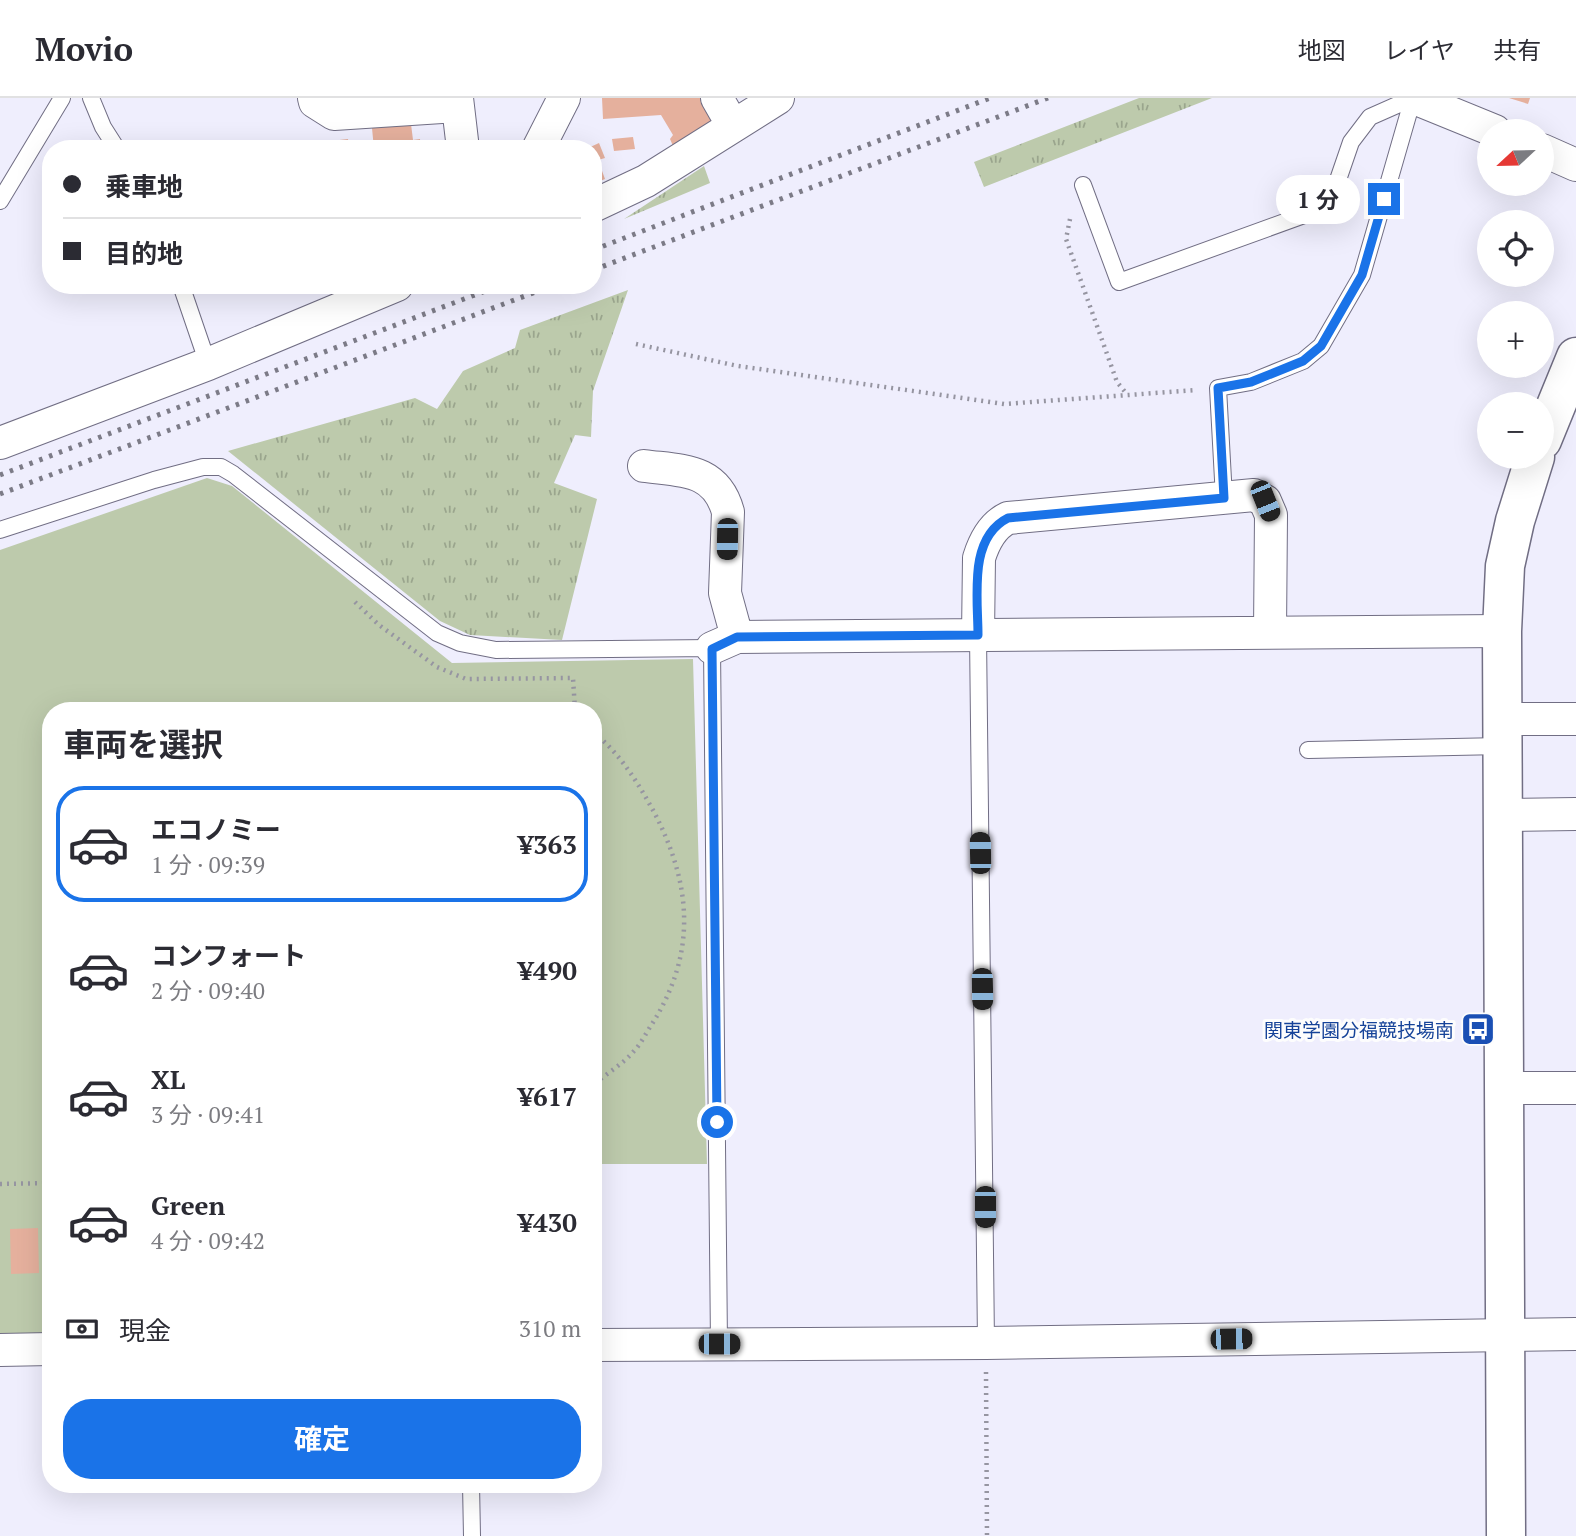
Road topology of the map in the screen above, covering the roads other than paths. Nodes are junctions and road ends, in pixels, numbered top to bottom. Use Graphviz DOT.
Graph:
graph roads {
  1 [pos="62,98"];
  2 [pos="91,98"];
  3 [pos="314,98"];
  4 [pos="564,98"];
  5 [pos="717,98"];
  6 [pos="778,98"];
  7 [pos="1413,98"];
  8 [pos="457,102"];
  9 [pos="1477,124"];
  10 [pos="733,126"];
  11 [pos="111,140"];
  12 [pos="462,140"];
  13 [pos="543,140"];
  14 [pos="1554,155"];
  15 [pos="1576,164"];
  16 [pos="1083,185"];
  17 [pos="0,201"];
  18 [pos="602,202"];
  19 [pos="184,294"];
  20 [pos="375,294"];
  21 [pos="1576,357"];
  22 [pos="208,364"];
  23 [pos="1554,411"];
  24 [pos="0,443"];
  25 [pos="644,466"];
  26 [pos="1531,469"];
  27 [pos="1224,498"];
  28 [pos="0,530"];
  29 [pos="1502,631"];
  30 [pos="1270,632"];
  31 [pos="978,635"];
  32 [pos="725,643"];
  33 [pos="1576,719"];
  34 [pos="1502,732"];
  35 [pos="1308,751"];
  36 [pos="1576,814"];
  37 [pos="1502,815"];
  38 [pos="1503,1088"];
  39 [pos="1576,1088"];
  40 [pos="1576,1334"];
  41 [pos="1504,1335"];
  42 [pos="986,1343"];
  43 [pos="719,1344"];
  44 [pos="602,1345"];
  45 [pos="42,1349"];
  46 [pos="0,1350"];
  47 [pos="471,1493"];
  48 [pos="472,1536"];
  49 [pos="1506,1536"];
  1 -- 17 [label="lane"];
  2 -- 11 [label="lane"];
  3 -- 8 [label="street"];
  4 -- 13 [label="street"];
  5 -- 10 [label="street"];
  6 -- 10 [label="street"];
  7 -- 9 [label="street"];
  7 -- 16 [label="lane"];
  7 -- 27 [label="lane"];
  8 -- 12 [label="street"];
  10 -- 18 [label="street"];
  14 -- 15 [label="street"];
  19 -- 22 [label="lane"];
  20 -- 22 [label="street"];
  21 -- 23 [label="street"];
  22 -- 24 [label="street"];
  25 -- 32 [label="street"];
  26 -- 29 [label="street"];
  27 -- 30 [label="street"];
  27 -- 31 [label="street"];
  28 -- 32 [label="lane"];
  29 -- 30 [label="street"];
  29 -- 34 [label="street"];
  30 -- 31 [label="street"];
  31 -- 32 [label="street"];
  31 -- 42 [label="lane"];
  32 -- 43 [label="lane"];
  33 -- 34 [label="street"];
  34 -- 35 [label="lane"];
  34 -- 37 [label="street"];
  36 -- 37 [label="street"];
  37 -- 38 [label="street"];
  38 -- 39 [label="street"];
  38 -- 41 [label="street"];
  40 -- 41 [label="street"];
  41 -- 42 [label="street"];
  41 -- 49 [label="street"];
  42 -- 43 [label="street"];
  43 -- 44 [label="street"];
  45 -- 46 [label="street"];
  47 -- 48 [label="lane"];
}
